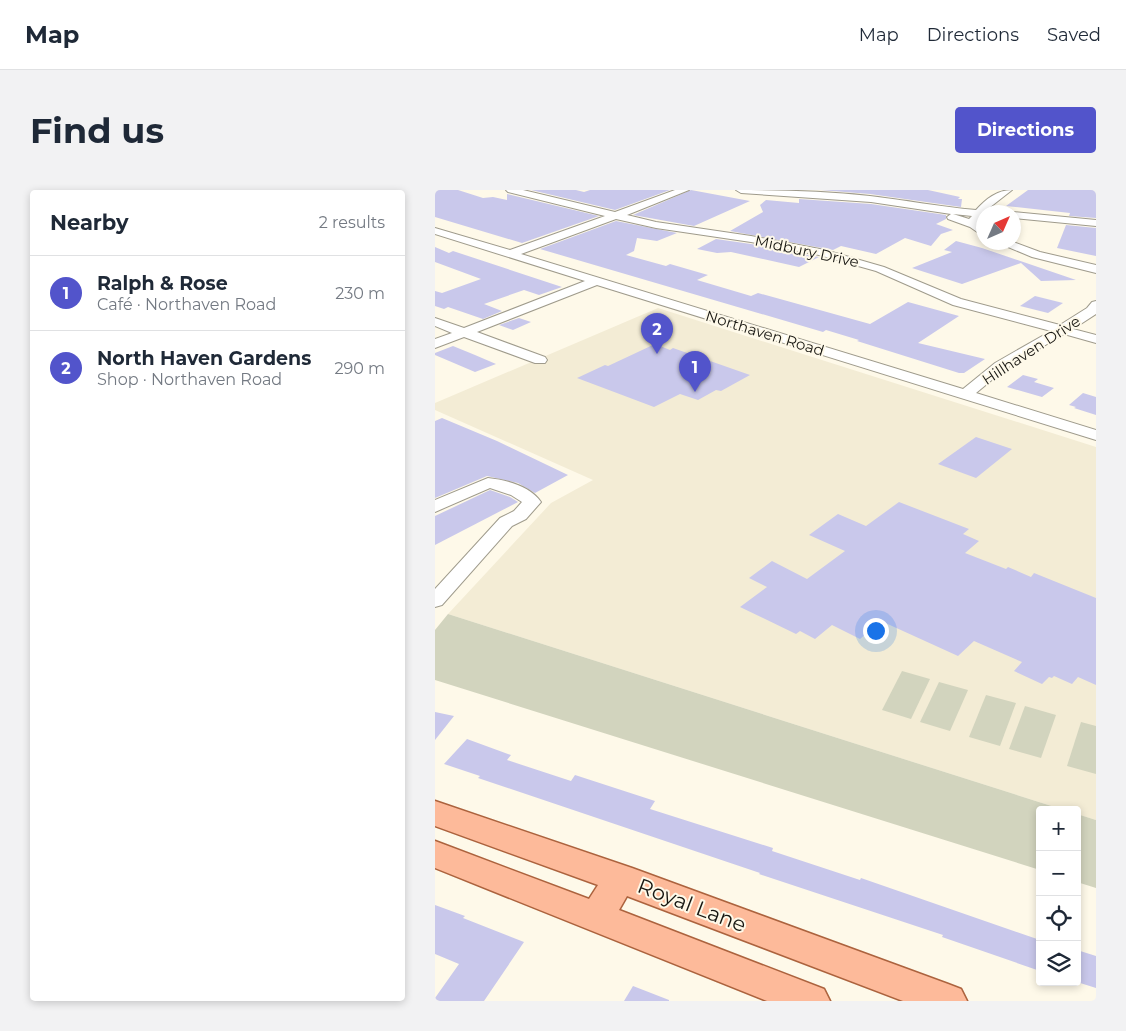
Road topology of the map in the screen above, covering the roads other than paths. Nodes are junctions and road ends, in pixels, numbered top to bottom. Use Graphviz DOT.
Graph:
graph roads {
  1 [pos="511,190"];
  2 [pos="685,190"];
  3 [pos="741,190"];
  4 [pos="1007,190"];
  5 [pos="991,205"];
  6 [pos="931,209"];
  7 [pos="976,214"];
  8 [pos="616,215"];
  9 [pos="1021,216"];
  10 [pos="976,219"];
  11 [pos="1096,223"];
  12 [pos="974,225"];
  13 [pos="435,231"];
  14 [pos="1021,249"];
  15 [pos="511,254"];
  16 [pos="1096,269"];
  17 [pos="597,281"];
  18 [pos="1096,305"];
  19 [pos="435,322"];
  20 [pos="1061,330"];
  21 [pos="466,332"];
  22 [pos="1096,339"];
  23 [pos="435,344"];
  24 [pos="539,360"];
  25 [pos="965,395"];
  26 [pos="1096,435"];
  27 [pos="435,507"];
  28 [pos="520,515"];
  29 [pos="435,601"];
  30 [pos="435,618"];
  31 [pos="435,813"];
  32 [pos="435,854"];
  33 [pos="620,878"];
  34 [pos="597,916"];
  35 [pos="811,1001"];
  36 [pos="948,1001"];
  1 -- 8 [label="street, Midbury Drive"];
  2 -- 8 [label="street"];
  3 -- 6 [label="street"];
  4 -- 5 [label="street"];
  6 -- 7 [label="street"];
  6 -- 12 [label="street"];
  8 -- 15 [label="street"];
  8 -- 20 [label="street, Midbury Drive"];
  9 -- 11 [label="street"];
  10 -- 12 [label="street"];
  13 -- 15 [label="street, Northaven Road"];
  14 -- 16 [label="street"];
  15 -- 17 [label="street, Northaven Road"];
  17 -- 21 [label="street"];
  17 -- 25 [label="street, Northaven Road"];
  18 -- 20 [label="street, Hillhaven Drive"];
  19 -- 21 [label="street"];
  20 -- 22 [label="street, Midbury Drive"];
  20 -- 25 [label="street, Hillhaven Drive"];
  21 -- 23 [label="street"];
  21 -- 24 [label="street"];
  25 -- 26 [label="street, Northaven Road"];
  27 -- 28 [label="street"];
  28 -- 29 [label="street"];
  28 -- 30 [label="street"];
  31 -- 33 [label="main road, Royal Lane"];
  32 -- 34 [label="main road"];
  33 -- 34 [label="main road"];
  33 -- 36 [label="main road, Royal Lane"];
  34 -- 35 [label="main road"];
}
